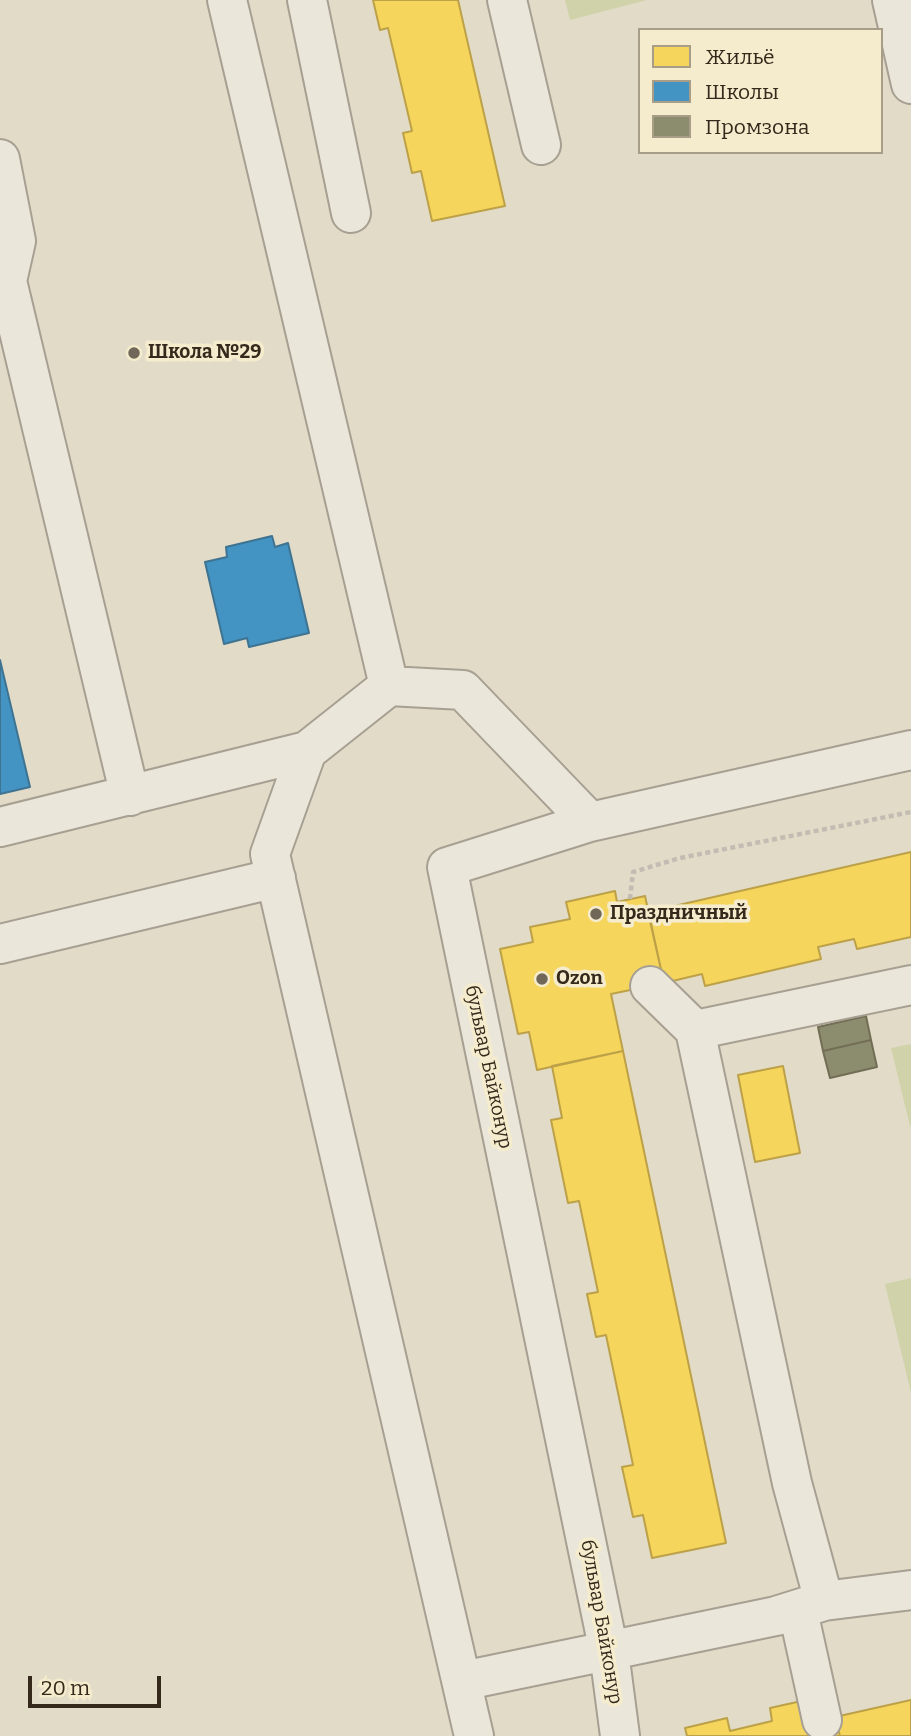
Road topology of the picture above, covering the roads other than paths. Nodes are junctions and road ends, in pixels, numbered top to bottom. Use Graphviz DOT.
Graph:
graph roads {
  1 [pos="227,0"];
  2 [pos="307,0"];
  3 [pos="506,0"];
  4 [pos="892,0"];
  5 [pos="911,85"];
  6 [pos="541,145"];
  7 [pos="0,159"];
  8 [pos="351,213"];
  9 [pos="389,686"];
  10 [pos="911,750"];
  11 [pos="307,751"];
  12 [pos="130,796"];
  13 [pos="590,822"];
  14 [pos="0,827"];
  15 [pos="276,877"];
  16 [pos="0,944"];
  17 [pos="911,985"];
  18 [pos="650,986"];
  19 [pos="695,1030"];
  20 [pos="911,1590"];
  21 [pos="811,1606"];
  22 [pos="609,1651"];
  23 [pos="462,1681"];
  24 [pos="822,1720"];
  25 [pos="474,1736"];
  26 [pos="620,1736"];
  1 -- 9 [label="street"];
  2 -- 8 [label="street"];
  3 -- 6 [label="street"];
  4 -- 5 [label="street"];
  7 -- 12 [label="street"];
  9 -- 11 [label="street"];
  9 -- 13 [label="street"];
  10 -- 13 [label="street, бульвар Байконур"];
  11 -- 12 [label="street"];
  11 -- 15 [label="street"];
  12 -- 14 [label="street"];
  13 -- 22 [label="street, бульвар Байконур"];
  15 -- 16 [label="street"];
  15 -- 23 [label="street"];
  17 -- 19 [label="street"];
  18 -- 19 [label="street"];
  19 -- 21 [label="street"];
  20 -- 21 [label="street"];
  21 -- 22 [label="street"];
  21 -- 24 [label="street"];
  22 -- 23 [label="street"];
  22 -- 26 [label="street, бульвар Байконур"];
  23 -- 25 [label="street"];
}
